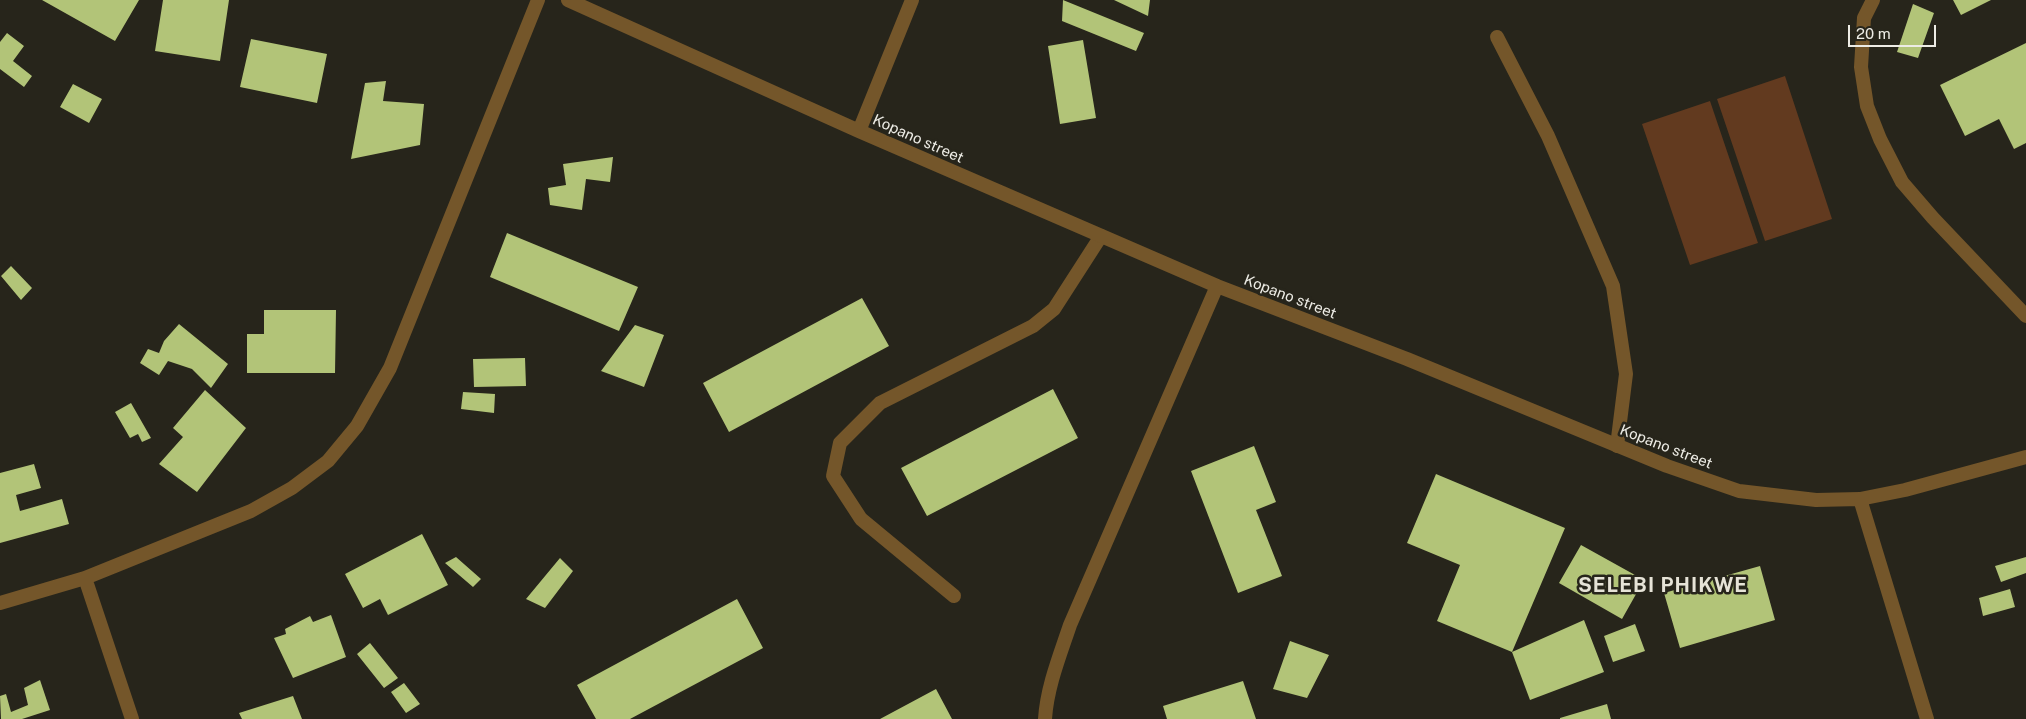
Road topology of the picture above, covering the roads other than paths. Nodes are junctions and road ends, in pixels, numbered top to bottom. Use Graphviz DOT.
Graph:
graph roads {
  1 [pos="538,0"];
  2 [pos="568,0"];
  3 [pos="912,0"];
  4 [pos="1873,0"];
  5 [pos="1497,37"];
  6 [pos="859,131"];
  7 [pos="1101,236"];
  8 [pos="1217,286"];
  9 [pos="2026,316"];
  10 [pos="1617,446"];
  11 [pos="2026,457"];
  12 [pos="1860,499"];
  13 [pos="85,578"];
  14 [pos="954,596"];
  15 [pos="0,603"];
  16 [pos="132,719"];
  17 [pos="1045,719"];
  18 [pos="1927,719"];
  1 -- 13 [label="street"];
  2 -- 6 [label="street, Kopano street"];
  3 -- 6 [label="street"];
  4 -- 9 [label="street"];
  5 -- 10 [label="street"];
  6 -- 7 [label="street, Kopano street"];
  7 -- 8 [label="street, Kopano street"];
  7 -- 14 [label="street"];
  8 -- 10 [label="street, Kopano street"];
  8 -- 17 [label="street"];
  10 -- 12 [label="street, Kopano street"];
  11 -- 12 [label="street, Kopano street"];
  12 -- 18 [label="street"];
  13 -- 15 [label="street"];
  13 -- 16 [label="street"];
}
